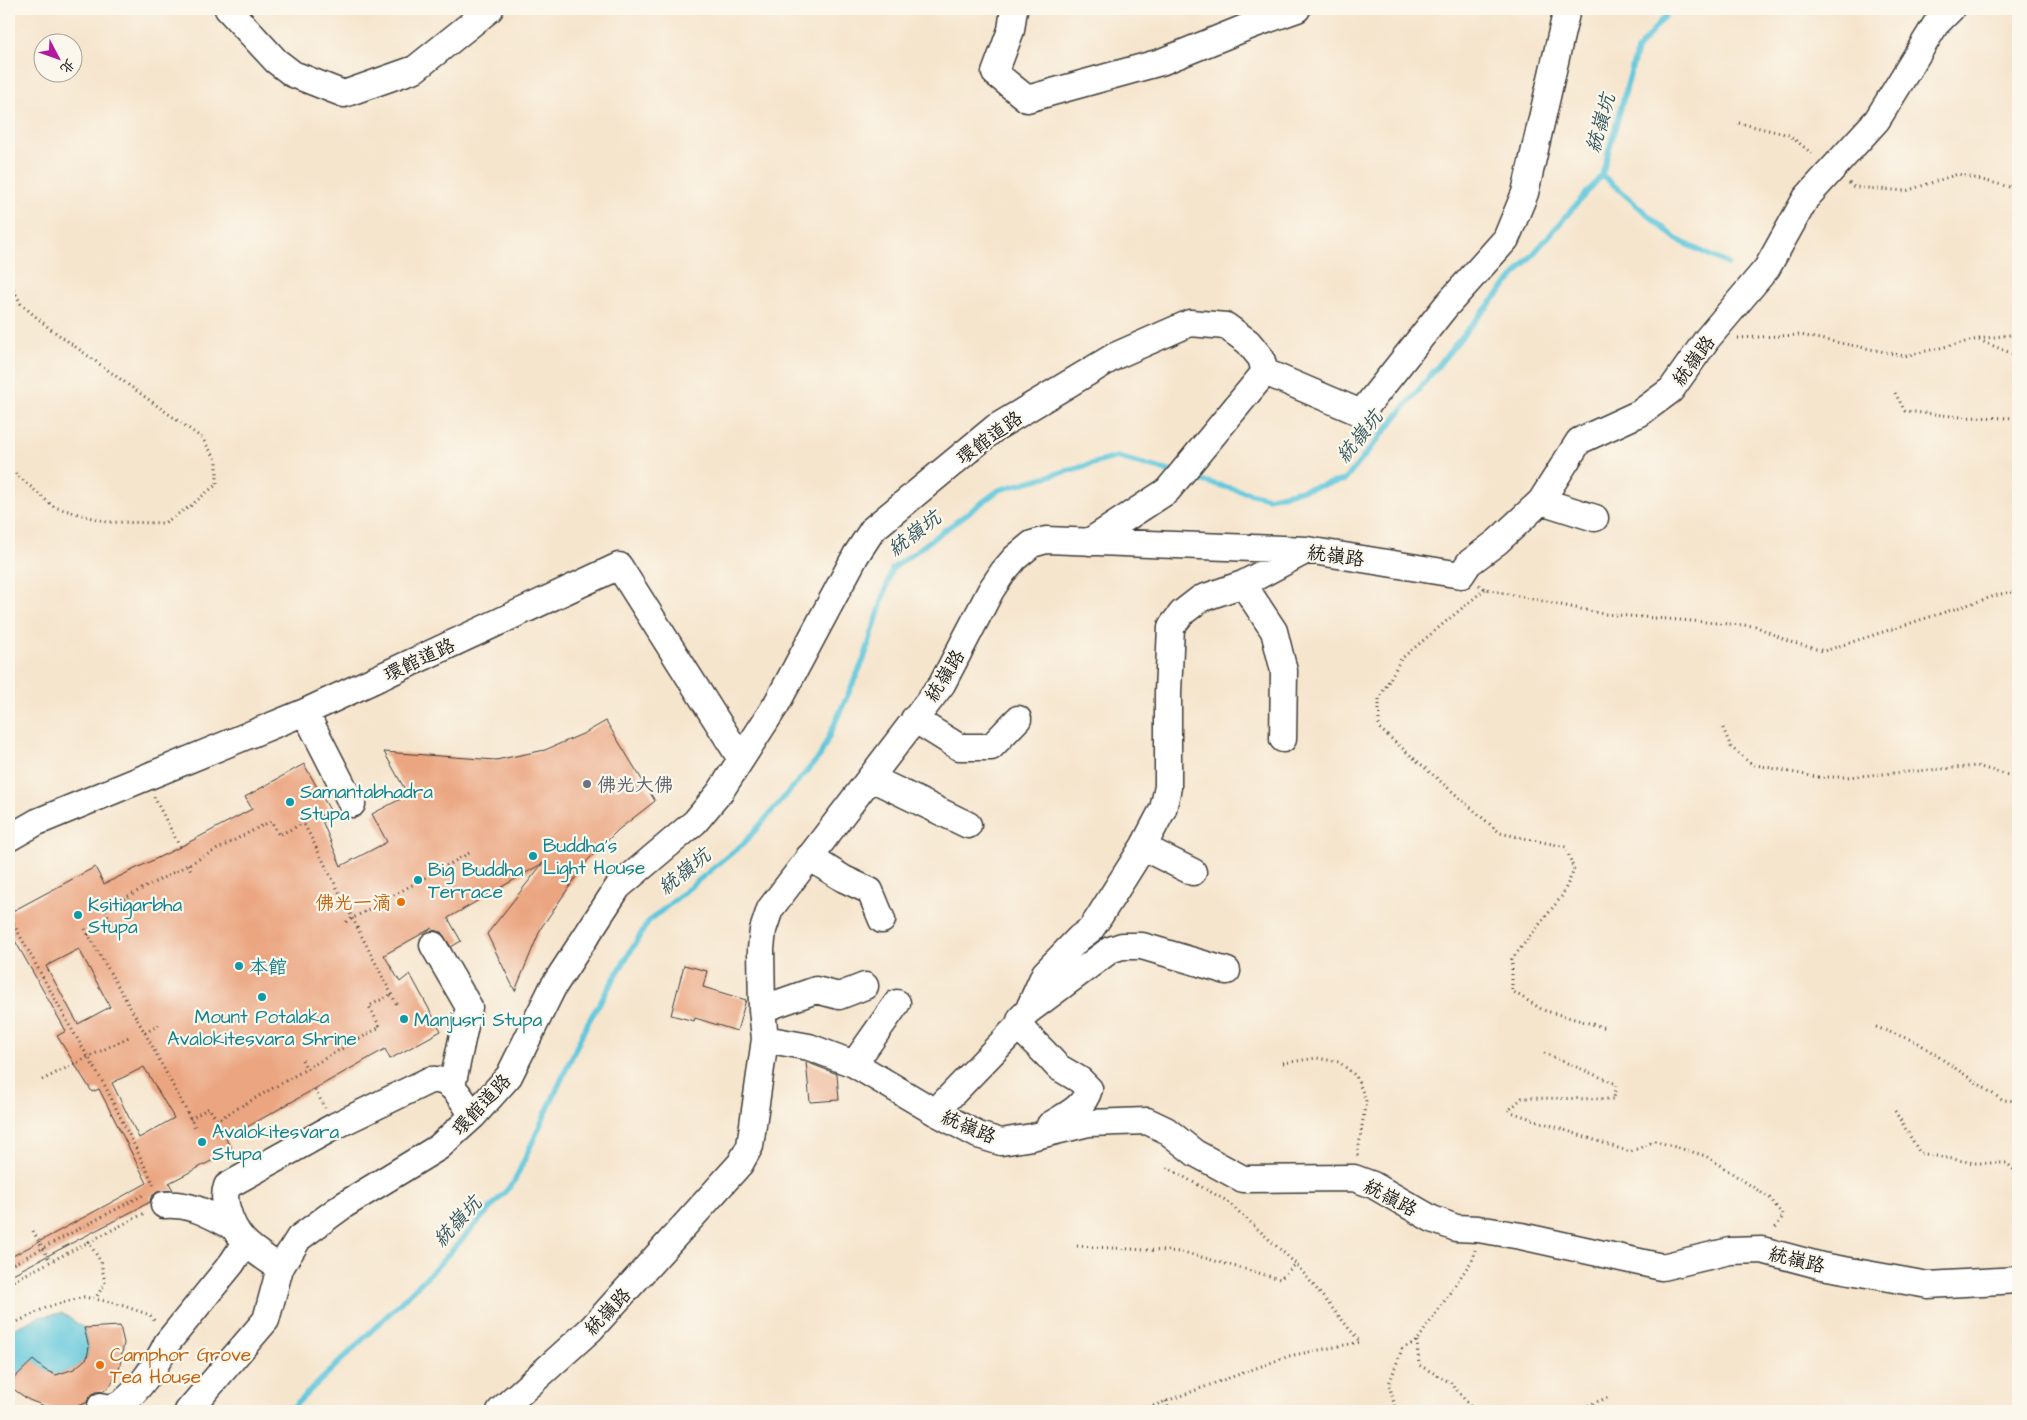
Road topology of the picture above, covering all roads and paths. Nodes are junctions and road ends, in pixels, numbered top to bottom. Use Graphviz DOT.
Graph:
graph roads {
  1 [pos="228,9"];
  2 [pos="490,9"];
  3 [pos="1014,9"];
  4 [pos="1297,9"];
  5 [pos="1567,9"];
  6 [pos="1951,9"];
  7 [pos="1739,123"];
  8 [pos="1833,169"];
  9 [pos="2018,189"];
  10 [pos="9,281"];
  11 [pos="2018,334"];
  12 [pos="1707,339"];
  13 [pos="1978,340"];
  14 [pos="2018,356"];
  15 [pos="1265,372"];
  16 [pos="1896,393"];
  17 [pos="2018,418"];
  18 [pos="9,468"];
  19 [pos="1542,501"];
  20 [pos="1595,518"];
  21 [pos="1089,542"];
  22 [pos="1307,550"];
  23 [pos="1461,575"];
  24 [pos="1243,584"];
  25 [pos="1485,589"];
  26 [pos="2018,591"];
  27 [pos="305,712"];
  28 [pos="1018,719"];
  29 [pos="914,720"];
  30 [pos="1723,728"];
  31 [pos="1283,739"];
  32 [pos="741,759"];
  33 [pos="144,778"];
  34 [pos="871,778"];
  35 [pos="2018,778"];
  36 [pos="352,804"];
  37 [pos="300,816"];
  38 [pos="37,822"];
  39 [pos="304,823"];
  40 [pos="968,825"];
  41 [pos="9,830"];
  42 [pos="9,838"];
  43 [pos="1143,847"];
  44 [pos="180,848"];
  45 [pos="472,852"];
  46 [pos="809,857"];
  47 [pos="188,864"];
  48 [pos="191,871"];
  49 [pos="1193,872"];
  50 [pos="9,914"];
  51 [pos="353,918"];
  52 [pos="882,920"];
  53 [pos="346,922"];
  54 [pos="14,925"];
  55 [pos="9,928"];
  56 [pos="85,929"];
  57 [pos="88,935"];
  58 [pos="433,945"];
  59 [pos="1226,971"];
  60 [pos="865,986"];
  61 [pos="392,994"];
  62 [pos="896,1003"];
  63 [pos="397,1005"];
  64 [pos="762,1009"];
  65 [pos="1023,1019"];
  66 [pos="159,1025"];
  67 [pos="1606,1028"];
  68 [pos="1876,1028"];
  69 [pos="145,1033"];
  70 [pos="129,1037"];
  71 [pos="765,1039"];
  72 [pos="1544,1053"];
  73 [pos="88,1057"];
  74 [pos="302,1060"];
  75 [pos="1283,1063"];
  76 [pos="854,1064"];
  77 [pos="307,1069"];
  78 [pos="42,1080"];
  79 [pos="452,1086"];
  80 [pos="2018,1101"];
  81 [pos="1895,1111"];
  82 [pos="935,1112"];
  83 [pos="473,1116"];
  84 [pos="190,1118"];
  85 [pos="195,1127"];
  86 [pos="1032,1137"];
  87 [pos="1164,1166"];
  88 [pos="2018,1174"];
  89 [pos="1354,1178"];
  90 [pos="164,1205"];
  91 [pos="1478,1229"];
  92 [pos="33,1231"];
  93 [pos="238,1234"];
  94 [pos="88,1241"];
  95 [pos="1077,1246"];
  96 [pos="42,1247"];
  97 [pos="1762,1250"];
  98 [pos="50,1261"];
  99 [pos="1296,1264"];
  100 [pos="9,1266"];
  101 [pos="280,1268"];
  102 [pos="2018,1280"];
  103 [pos="9,1283"];
  104 [pos="95,1299"];
  105 [pos="9,1326"];
  106 [pos="1417,1341"];
  107 [pos="167,1343"];
  108 [pos="1609,1398"];
  109 [pos="1166,1401"];
  110 [pos="100,1404"];
  111 [pos="188,1411"];
  112 [pos="500,1411"];
  113 [pos="1139,1411"];
  114 [pos="1169,1411"];
  115 [pos="1396,1411"];
  116 [pos="1474,1411"];
  117 [pos="1574,1411"];
  1 -- 2 [label="street"];
  3 -- 4 [label="street"];
  5 -- 15 [label="street"];
  6 -- 8 [label="street, 統嶺路"];
  7 -- 8 [label="path"];
  8 -- 9 [label="path"];
  8 -- 12 [label="street, 統嶺路"];
  10 -- 18 [label="path"];
  11 -- 13 [label="path"];
  12 -- 13 [label="path"];
  12 -- 19 [label="street, 統嶺路"];
  13 -- 14 [label="path"];
  15 -- 21 [label="street"];
  15 -- 32 [label="street, 環館道路"];
  16 -- 17 [label="path"];
  19 -- 20 [label="street"];
  19 -- 23 [label="street, 統嶺路"];
  21 -- 22 [label="street, 統嶺路"];
  21 -- 29 [label="street, 統嶺路"];
  22 -- 23 [label="street, 統嶺路"];
  22 -- 24 [label="street"];
  23 -- 25 [label="path"];
  24 -- 31 [label="street"];
  24 -- 43 [label="street"];
  25 -- 26 [label="path"];
  25 -- 67 [label="path"];
  27 -- 32 [label="street, 環館道路"];
  27 -- 33 [label="street, 環館道路"];
  27 -- 36 [label="street"];
  28 -- 29 [label="street"];
  29 -- 34 [label="street, 統嶺路"];
  30 -- 35 [label="path"];
  32 -- 83 [label="street, 環館道路"];
  33 -- 38 [label="street, 環館道路"];
  33 -- 44 [label="path"];
  34 -- 40 [label="street"];
  34 -- 46 [label="street, 統嶺路"];
  37 -- 39 [label="path"];
  38 -- 41 [label="street"];
  38 -- 42 [label="street, 環館道路"];
  39 -- 47 [label="path"];
  39 -- 51 [label="path"];
  43 -- 49 [label="street"];
  43 -- 65 [label="street"];
  45 -- 51 [label="path"];
  46 -- 52 [label="street"];
  46 -- 64 [label="street, 統嶺路"];
  47 -- 48 [label="path"];
  47 -- 57 [label="path"];
  50 -- 54 [label="path"];
  51 -- 53 [label="path"];
  51 -- 61 [label="path"];
  54 -- 55 [label="path"];
  54 -- 73 [label="path"];
  56 -- 57 [label="path"];
  57 -- 69 [label="path"];
  58 -- 79 [label="street"];
  59 -- 65 [label="street"];
  60 -- 64 [label="street"];
  61 -- 63 [label="path"];
  61 -- 77 [label="path"];
  62 -- 76 [label="street"];
  64 -- 71 [label="street, 統嶺路"];
  65 -- 82 [label="street"];
  65 -- 86 [label="street"];
  66 -- 69 [label="path"];
  68 -- 80 [label="path"];
  69 -- 84 [label="path"];
  70 -- 73 [label="path"];
  71 -- 76 [label="street, 統嶺路"];
  71 -- 112 [label="street, 統嶺路"];
  72 -- 97 [label="path"];
  73 -- 78 [label="path"];
  73 -- 96 [label="path"];
  74 -- 77 [label="path"];
  75 -- 89 [label="path"];
  76 -- 82 [label="street, 統嶺路"];
  77 -- 84 [label="path"];
  79 -- 83 [label="street"];
  79 -- 93 [label="street"];
  81 -- 88 [label="path"];
  82 -- 86 [label="street, 統嶺路"];
  83 -- 101 [label="street, 環館道路"];
  84 -- 85 [label="path"];
  86 -- 89 [label="street, 統嶺路"];
  87 -- 99 [label="path"];
  89 -- 91 [label="street, 統嶺路"];
  90 -- 93 [label="street"];
  90 -- 94 [label="path"];
  91 -- 97 [label="street, 統嶺路"];
  91 -- 106 [label="path"];
  92 -- 96 [label="path"];
  93 -- 101 [label="street"];
  93 -- 107 [label="street"];
  94 -- 98 [label="path"];
  94 -- 104 [label="path"];
  95 -- 99 [label="path"];
  96 -- 98 [label="path"];
  96 -- 100 [label="path"];
  97 -- 102 [label="street, 統嶺路"];
  98 -- 103 [label="path"];
  99 -- 109 [label="path"];
  101 -- 111 [label="street, 環館道路"];
  104 -- 105 [label="path"];
  104 -- 107 [label="path"];
  106 -- 115 [label="path"];
  106 -- 116 [label="path"];
  107 -- 110 [label="street"];
  108 -- 117 [label="path"];
  109 -- 113 [label="path"];
  109 -- 114 [label="path"];
}
